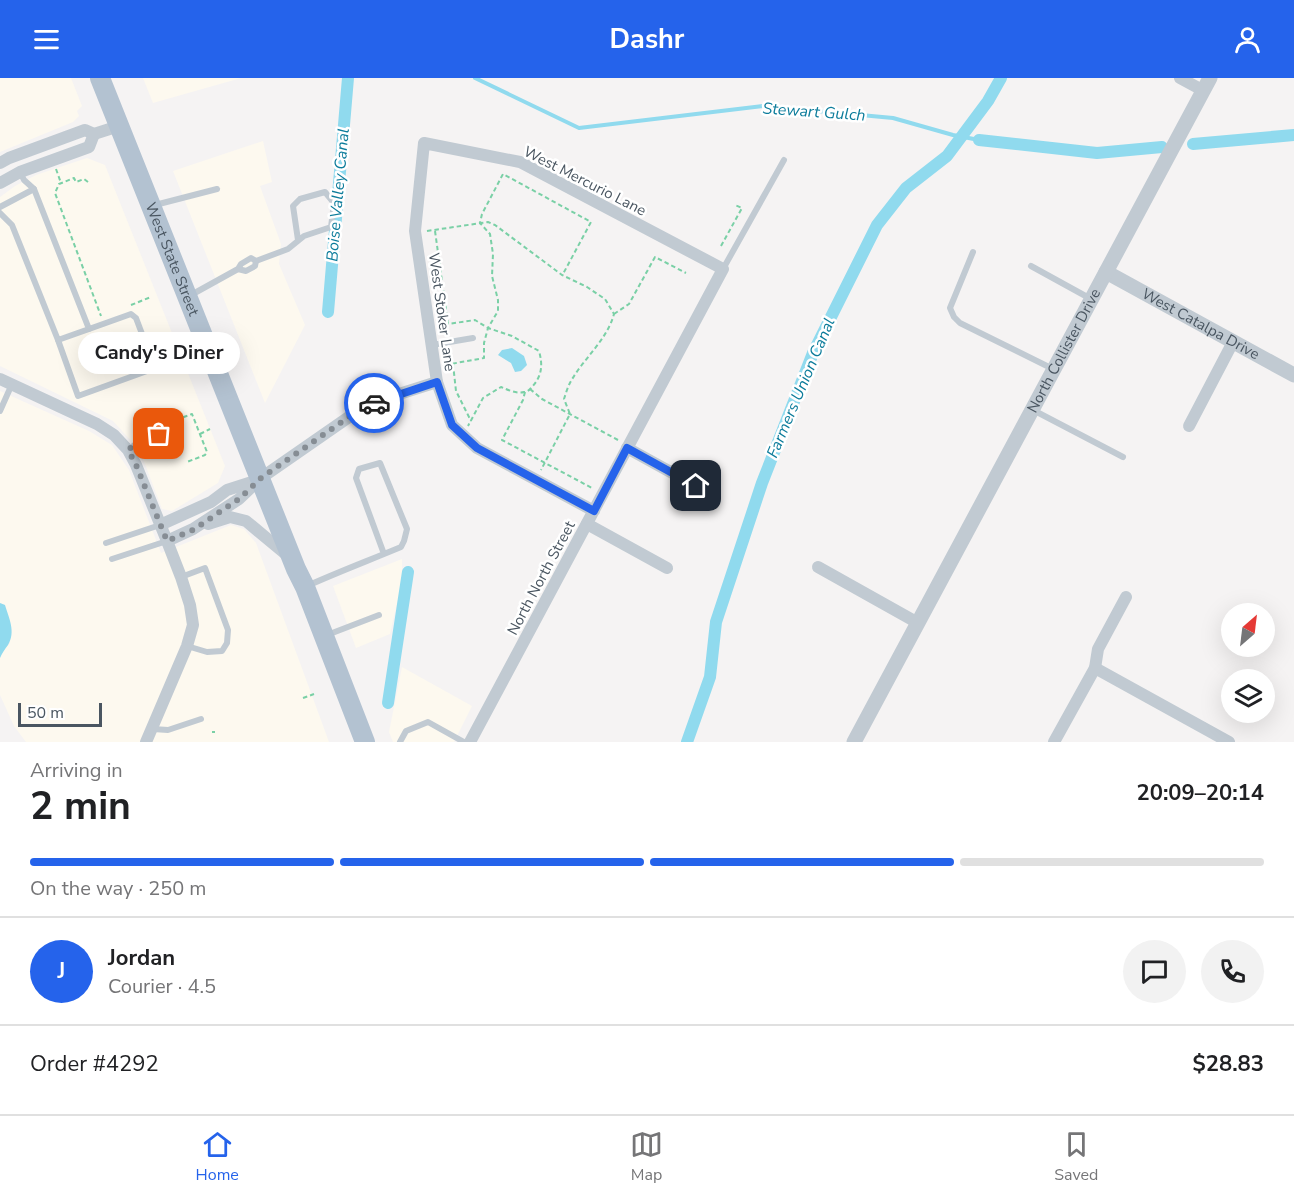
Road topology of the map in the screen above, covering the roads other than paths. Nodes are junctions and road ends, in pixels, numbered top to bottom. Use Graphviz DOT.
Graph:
graph roads {
  1 [pos="100,78"];
  2 [pos="1180,78"];
  3 [pos="1207,84"];
  4 [pos="119,126"];
  5 [pos="94,134"];
  6 [pos="424,143"];
  7 [pos="784,160"];
  8 [pos="0,163"];
  9 [pos="20,172"];
  10 [pos="0,183"];
  11 [pos="34,189"];
  12 [pos="218,189"];
  13 [pos="151,206"];
  14 [pos="0,207"];
  15 [pos="0,213"];
  16 [pos="298,240"];
  17 [pos="973,252"];
  18 [pos="1031,266"];
  19 [pos="723,268"];
  20 [pos="1106,272"];
  21 [pos="188,297"];
  22 [pos="1092,299"];
  23 [pos="89,329"];
  24 [pos="473,338"];
  25 [pos="58,340"];
  26 [pos="1233,342"];
  27 [pos="432,345"];
  28 [pos="1054,370"];
  29 [pos="1294,375"];
  30 [pos="6,382"];
  31 [pos="437,382"];
  32 [pos="78,396"];
  33 [pos="1032,409"];
  34 [pos="0,411"];
  35 [pos="71,412"];
  36 [pos="1189,426"];
  37 [pos="157,431"];
  38 [pos="627,448"];
  39 [pos="128,450"];
  40 [pos="1123,457"];
  41 [pos="261,478"];
  42 [pos="696,486"];
  43 [pos="594,511"];
  44 [pos="587,524"];
  45 [pos="160,525"];
  46 [pos="193,530"];
  47 [pos="167,541"];
  48 [pos="106,543"];
  49 [pos="384,555"];
  50 [pos="112,559"];
  51 [pos="293,560"];
  52 [pos="818,567"];
  53 [pos="667,568"];
  54 [pos="181,577"];
  55 [pos="305,587"];
  56 [pos="1126,597"];
  57 [pos="379,615"];
  58 [pos="918,623"];
  59 [pos="323,637"];
  60 [pos="187,646"];
  61 [pos="1095,668"];
  62 [pos="201,719"];
  63 [pos="152,729"];
  64 [pos="146,742"];
  65 [pos="365,742"];
  66 [pos="400,742"];
  67 [pos="464,742"];
  68 [pos="470,742"];
  69 [pos="854,742"];
  70 [pos="1054,742"];
  71 [pos="1229,742"];
  1 -- 4 [label="main road, West State Street"];
  2 -- 3 [label="street"];
  3 -- 20 [label="street, North Collister Drive"];
  4 -- 5 [label="street"];
  4 -- 13 [label="main road, West State Street"];
  5 -- 8 [label="street"];
  5 -- 9 [label="street"];
  6 -- 19 [label="street, West Mercurio Lane"];
  6 -- 27 [label="street, West Stoker Lane"];
  7 -- 19 [label="lane"];
  9 -- 10 [label="street"];
  9 -- 11 [label="lane"];
  11 -- 14 [label="lane"];
  11 -- 23 [label="lane"];
  12 -- 13 [label="lane"];
  13 -- 21 [label="main road, West State Street"];
  15 -- 25 [label="lane"];
  16 -- 16 [label="lane"];
  16 -- 21 [label="lane"];
  17 -- 28 [label="lane"];
  18 -- 22 [label="lane"];
  19 -- 38 [label="street, North North Street"];
  20 -- 22 [label="street, North Collister Drive"];
  20 -- 26 [label="street, West Catalpa Drive"];
  21 -- 41 [label="main road, West State Street"];
  22 -- 28 [label="street, North Collister Drive"];
  23 -- 25 [label="lane"];
  23 -- 32 [label="lane"];
  24 -- 27 [label="lane"];
  25 -- 32 [label="lane"];
  26 -- 29 [label="street, West Catalpa Drive"];
  26 -- 36 [label="street"];
  27 -- 31 [label="street, West Stoker Lane"];
  28 -- 33 [label="street, North Collister Drive"];
  30 -- 34 [label="lane"];
  30 -- 35 [label="street"];
  31 -- 41 [label="street"];
  31 -- 43 [label="street, West Stoker Lane"];
  32 -- 35 [label="lane"];
  33 -- 40 [label="lane"];
  33 -- 58 [label="street, North Collister Drive"];
  35 -- 39 [label="street"];
  37 -- 39 [label="lane"];
  38 -- 42 [label="street"];
  38 -- 43 [label="street, North North Street"];
  39 -- 45 [label="street"];
  41 -- 45 [label="street"];
  41 -- 46 [label="street"];
  41 -- 51 [label="main road, West State Street"];
  43 -- 44 [label="street, North North Street"];
  44 -- 53 [label="street"];
  44 -- 68 [label="street, North North Street"];
  45 -- 47 [label="street"];
  45 -- 48 [label="lane"];
  46 -- 47 [label="street"];
  46 -- 51 [label="street"];
  47 -- 50 [label="lane"];
  47 -- 54 [label="street"];
  49 -- 49 [label="lane"];
  49 -- 55 [label="lane"];
  51 -- 55 [label="main road, West State Street"];
  52 -- 58 [label="street"];
  54 -- 60 [label="street"];
  54 -- 60 [label="lane"];
  55 -- 59 [label="main road, West State Street"];
  56 -- 61 [label="street"];
  57 -- 59 [label="lane"];
  58 -- 69 [label="street, North Collister Drive"];
  59 -- 65 [label="main road, West State Street"];
  60 -- 63 [label="street"];
  61 -- 70 [label="street"];
  61 -- 71 [label="street"];
  62 -- 63 [label="lane"];
  63 -- 64 [label="street"];
  66 -- 67 [label="lane"];
}
